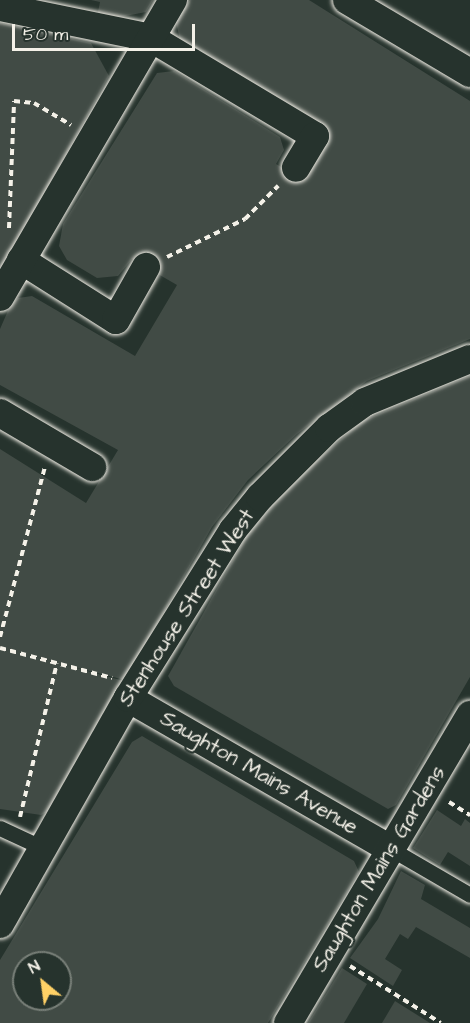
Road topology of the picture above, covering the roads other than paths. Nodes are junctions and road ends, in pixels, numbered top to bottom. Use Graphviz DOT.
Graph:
graph roads {
  1 [pos="172,0"];
  2 [pos="347,0"];
  3 [pos="0,7"];
  4 [pos="151,38"];
  5 [pos="470,73"];
  6 [pos="296,168"];
  7 [pos="14,251"];
  8 [pos="146,267"];
  9 [pos="0,297"];
  10 [pos="470,359"];
  11 [pos="0,413"];
  12 [pos="92,466"];
  13 [pos="128,698"];
  14 [pos="470,715"];
  15 [pos="0,828"];
  16 [pos="43,848"];
  17 [pos="391,849"];
  18 [pos="470,896"];
  19 [pos="0,924"];
  20 [pos="288,1023"];
  1 -- 4 [label="street"];
  2 -- 5 [label="street"];
  3 -- 4 [label="street"];
  4 -- 6 [label="street"];
  4 -- 7 [label="street"];
  7 -- 8 [label="street"];
  7 -- 9 [label="street"];
  10 -- 13 [label="street, Stenhouse Street West"];
  11 -- 12 [label="street"];
  13 -- 16 [label="street, Stenhouse Street West"];
  13 -- 17 [label="street, Saughton Mains Avenue"];
  14 -- 17 [label="street, Saughton Mains Gardens"];
  15 -- 16 [label="lane"];
  16 -- 19 [label="street, Stenhouse Street West"];
  17 -- 18 [label="lane"];
  17 -- 20 [label="street, Saughton Mains Gardens"];
}
